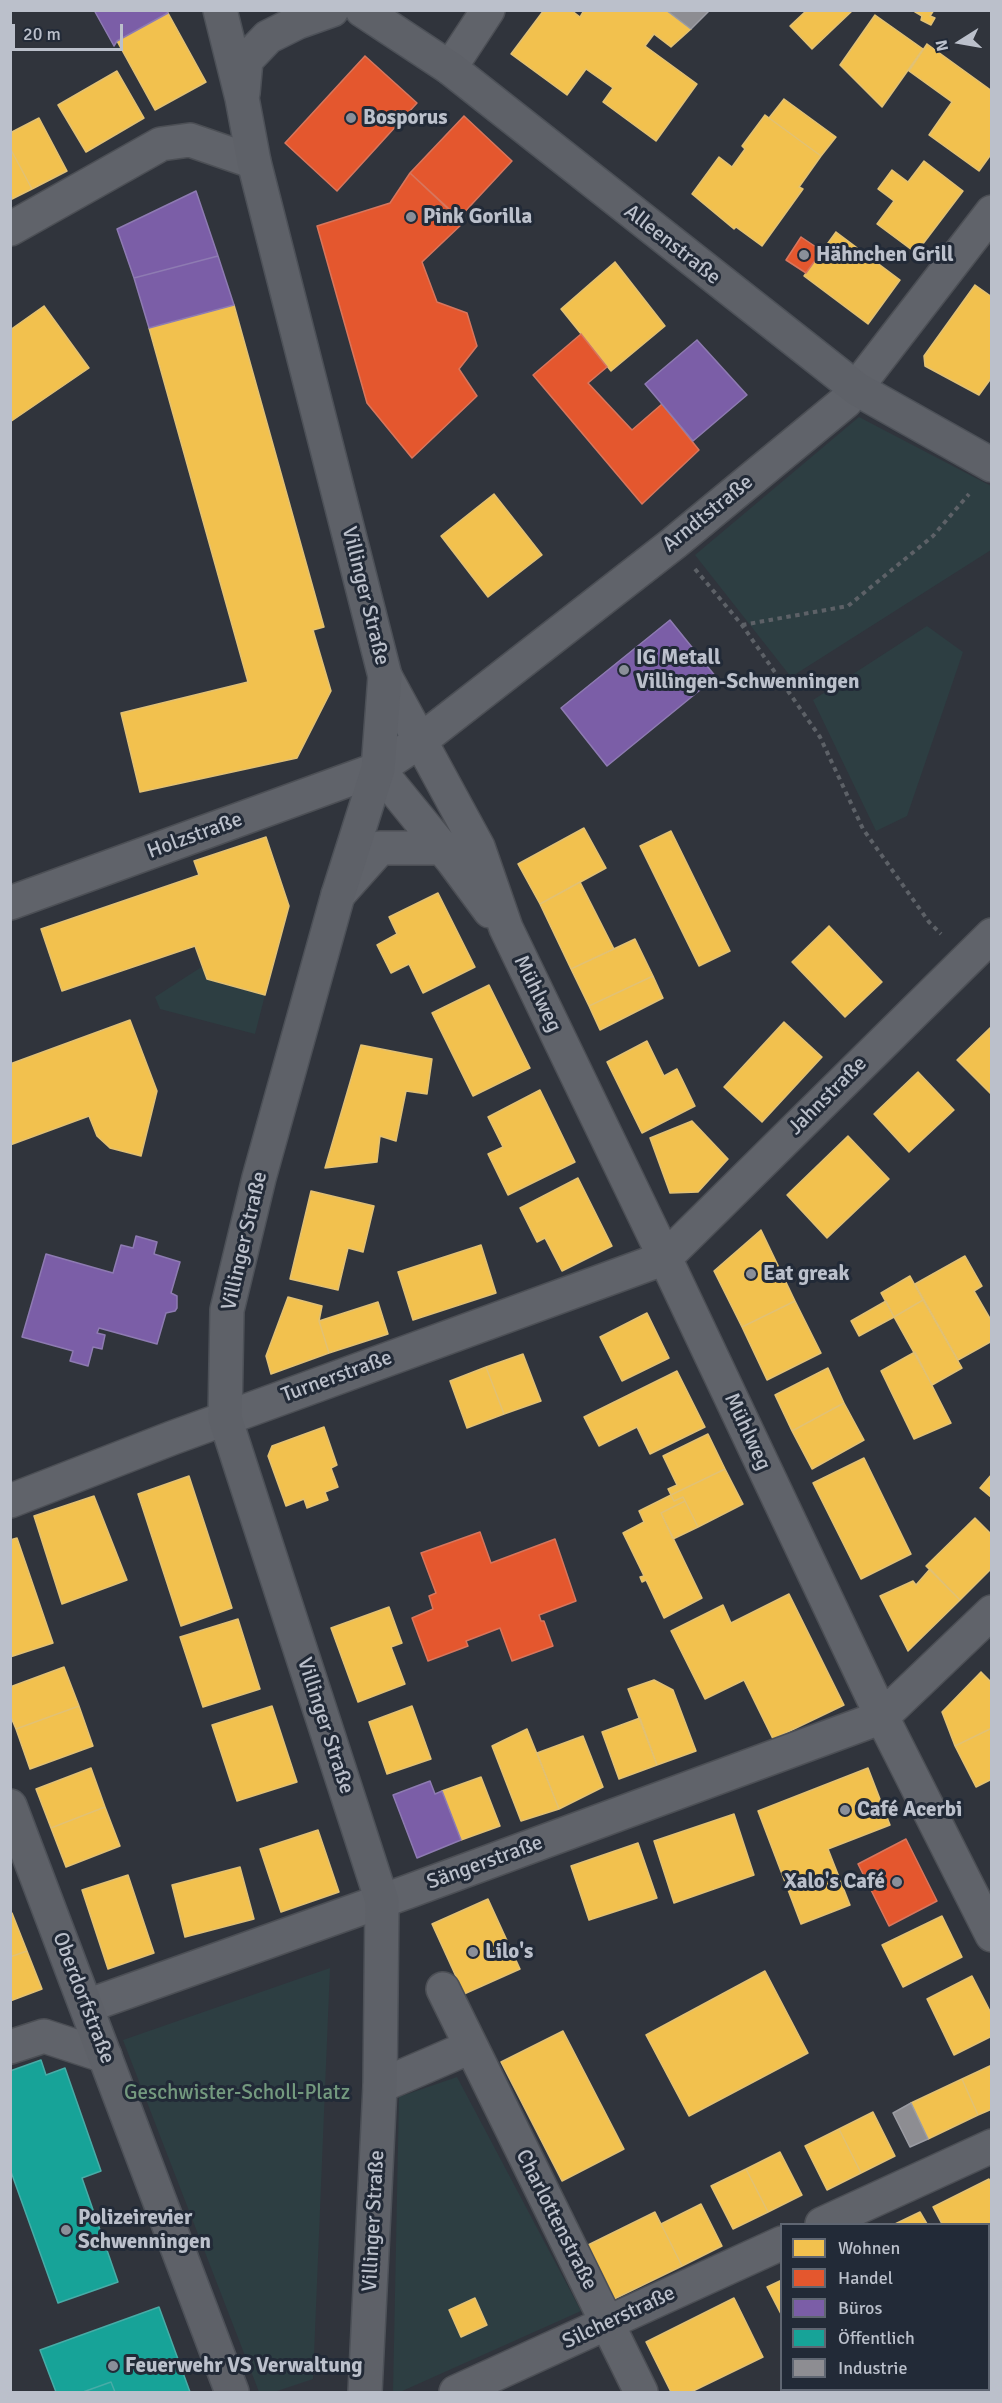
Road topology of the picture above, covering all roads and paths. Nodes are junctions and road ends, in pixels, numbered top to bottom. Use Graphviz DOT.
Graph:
graph roads {
  1 [pos="220,10"];
  2 [pos="332,10"];
  3 [pos="362,10"];
  4 [pos="488,10"];
  5 [pos="450,68"];
  6 [pos="242,98"];
  7 [pos="254,162"];
  8 [pos="992,212"];
  9 [pos="10,230"];
  10 [pos="856,389"];
  11 [pos="984,475"];
  12 [pos="688,562"];
  13 [pos="742,625"];
  14 [pos="385,676"];
  15 [pos="420,741"];
  16 [pos="378,769"];
  17 [pos="442,848"];
  18 [pos="338,895"];
  19 [pos="10,903"];
  20 [pos="506,928"];
  21 [pos="992,935"];
  22 [pos="966,960"];
  23 [pos="665,1258"];
  24 [pos="225,1418"];
  25 [pos="10,1500"];
  26 [pos="992,1612"];
  27 [pos="882,1717"];
  28 [pos="10,1806"];
  29 [pos="382,1901"];
  30 [pos="992,1935"];
  31 [pos="443,1989"];
  32 [pos="87,2006"];
  33 [pos="10,2047"];
  34 [pos="470,2047"];
  35 [pos="105,2056"];
  36 [pos="380,2086"];
  37 [pos="992,2146"];
  38 [pos="824,2223"];
  39 [pos="780,2244"];
  40 [pos="607,2323"];
  41 [pos="232,2392"];
  42 [pos="365,2392"];
  43 [pos="456,2392"];
  44 [pos="641,2392"];
  1 -- 6 [label="main road, Villinger Straße"];
  2 -- 6 [label="main road, Villinger Straße"];
  3 -- 5 [label="main road, Alleenstraße"];
  4 -- 5 [label="street"];
  5 -- 10 [label="main road, Alleenstraße"];
  6 -- 7 [label="main road, Villinger Straße"];
  7 -- 9 [label="street"];
  7 -- 14 [label="main road, Villinger Straße"];
  8 -- 10 [label="street, Arndtstraße"];
  10 -- 11 [label="main road, Alleenstraße"];
  10 -- 15 [label="street, Arndtstraße"];
  11 -- 13 [label="path"];
  12 -- 13 [label="path"];
  13 -- 22 [label="path"];
  14 -- 15 [label="street, Mühlweg"];
  14 -- 16 [label="main road, Villinger Straße"];
  15 -- 16 [label="street, Arndtstraße"];
  15 -- 20 [label="street, Mühlweg"];
  16 -- 17 [label="street, Mühlweg"];
  16 -- 18 [label="main road, Villinger Straße"];
  16 -- 19 [label="street, Holzstraße"];
  17 -- 18 [label="street"];
  17 -- 20 [label="street, Mühlweg"];
  18 -- 24 [label="main road, Villinger Straße"];
  20 -- 23 [label="street, Mühlweg"];
  21 -- 22 [label="street, Jahnstraße"];
  22 -- 23 [label="street, Jahnstraße"];
  23 -- 24 [label="street, Turnerstraße"];
  23 -- 27 [label="street, Mühlweg"];
  24 -- 25 [label="street, Turnerstraße"];
  24 -- 29 [label="main road, Villinger Straße"];
  26 -- 27 [label="street"];
  27 -- 29 [label="street, Sängerstraße"];
  27 -- 30 [label="street, Mühlweg"];
  28 -- 32 [label="main road, Oberdorfstraße"];
  29 -- 32 [label="street, Sängerstraße"];
  29 -- 36 [label="main road, Villinger Straße"];
  31 -- 34 [label="street, Charlottenstraße"];
  32 -- 35 [label="main road, Oberdorfstraße"];
  33 -- 35 [label="street"];
  34 -- 36 [label="street"];
  34 -- 40 [label="street, Charlottenstraße"];
  35 -- 41 [label="main road, Oberdorfstraße"];
  36 -- 42 [label="main road, Villinger Straße"];
  37 -- 38 [label="street"];
  39 -- 40 [label="street, Silcherstraße"];
  40 -- 43 [label="street, Silcherstraße"];
  40 -- 44 [label="street, Charlottenstraße"];
}
